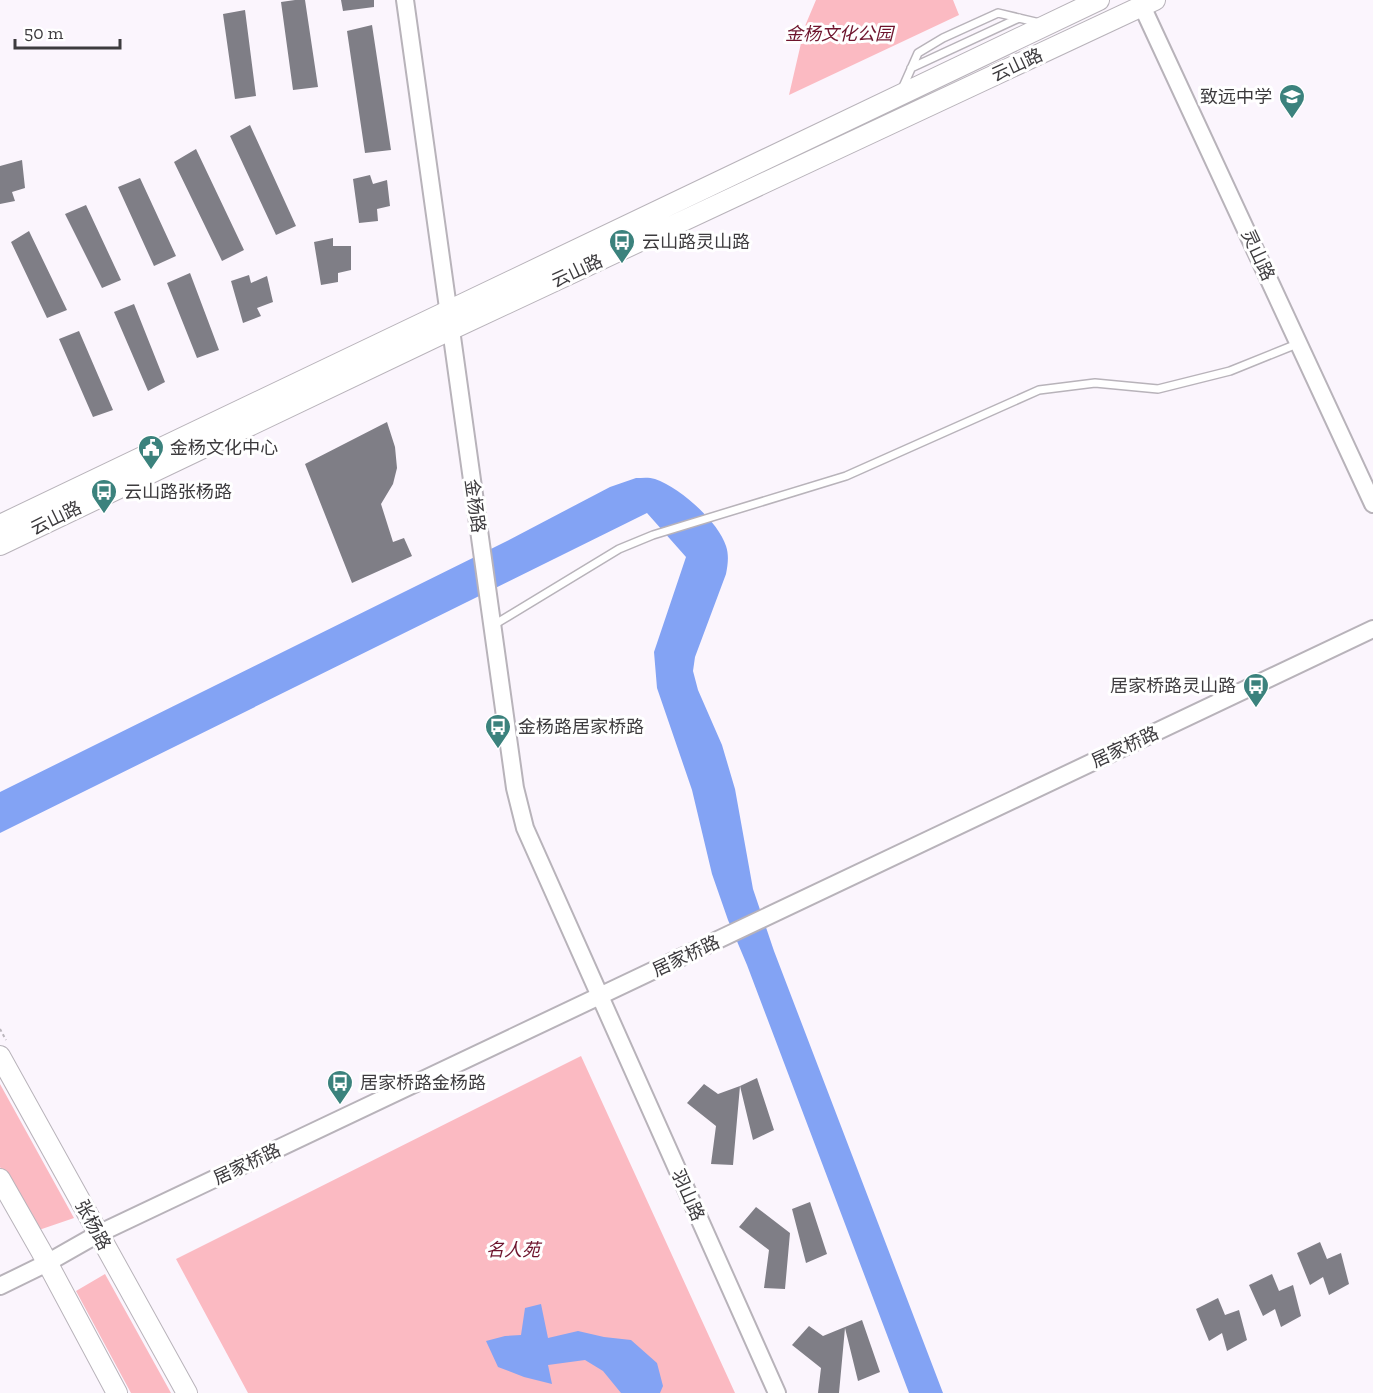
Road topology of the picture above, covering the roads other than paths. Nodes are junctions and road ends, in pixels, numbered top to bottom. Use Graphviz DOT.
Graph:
graph roads {
  1 [pos="405,0"];
  2 [pos="1099,0"];
  3 [pos="1149,3"];
  4 [pos="1019,18"];
  5 [pos="1048,25"];
  6 [pos="911,68"];
  7 [pos="898,96"];
  8 [pos="449,321"];
  9 [pos="1298,344"];
  10 [pos="1373,504"];
  11 [pos="0,525"];
  12 [pos="0,545"];
  13 [pos="492,626"];
  14 [pos="1373,628"];
  15 [pos="599,997"];
  16 [pos="0,1056"];
  17 [pos="0,1179"];
  18 [pos="98,1234"];
  19 [pos="47,1263"];
  20 [pos="0,1286"];
  21 [pos="117,1393"];
  22 [pos="187,1393"];
  23 [pos="777,1393"];
  1 -- 8 [label="street, 金杨路"];
  2 -- 5 [label="main road, 云山路"];
  3 -- 8 [label="main road, 云山路"];
  3 -- 9 [label="street, 灵山路"];
  4 -- 5 [label="lane"];
  4 -- 6 [label="lane"];
  4 -- 6 [label="lane"];
  5 -- 7 [label="main road, 云山路"];
  6 -- 7 [label="lane"];
  7 -- 8 [label="main road, 云山路"];
  8 -- 11 [label="main road, 云山路"];
  8 -- 12 [label="main road, 云山路"];
  8 -- 13 [label="street, 金杨路"];
  9 -- 10 [label="street, 灵山路"];
  9 -- 13 [label="lane"];
  13 -- 15 [label="street, 金杨路"];
  14 -- 15 [label="street, 居家桥路"];
  15 -- 18 [label="street, 居家桥路"];
  15 -- 23 [label="street, 羽山路"];
  16 -- 18 [label="main road, 张杨路"];
  17 -- 19 [label="main road"];
  18 -- 19 [label="street, 居家桥路"];
  18 -- 22 [label="main road, 张杨路"];
  19 -- 20 [label="street, 居家桥路"];
  19 -- 21 [label="main road"];
}
